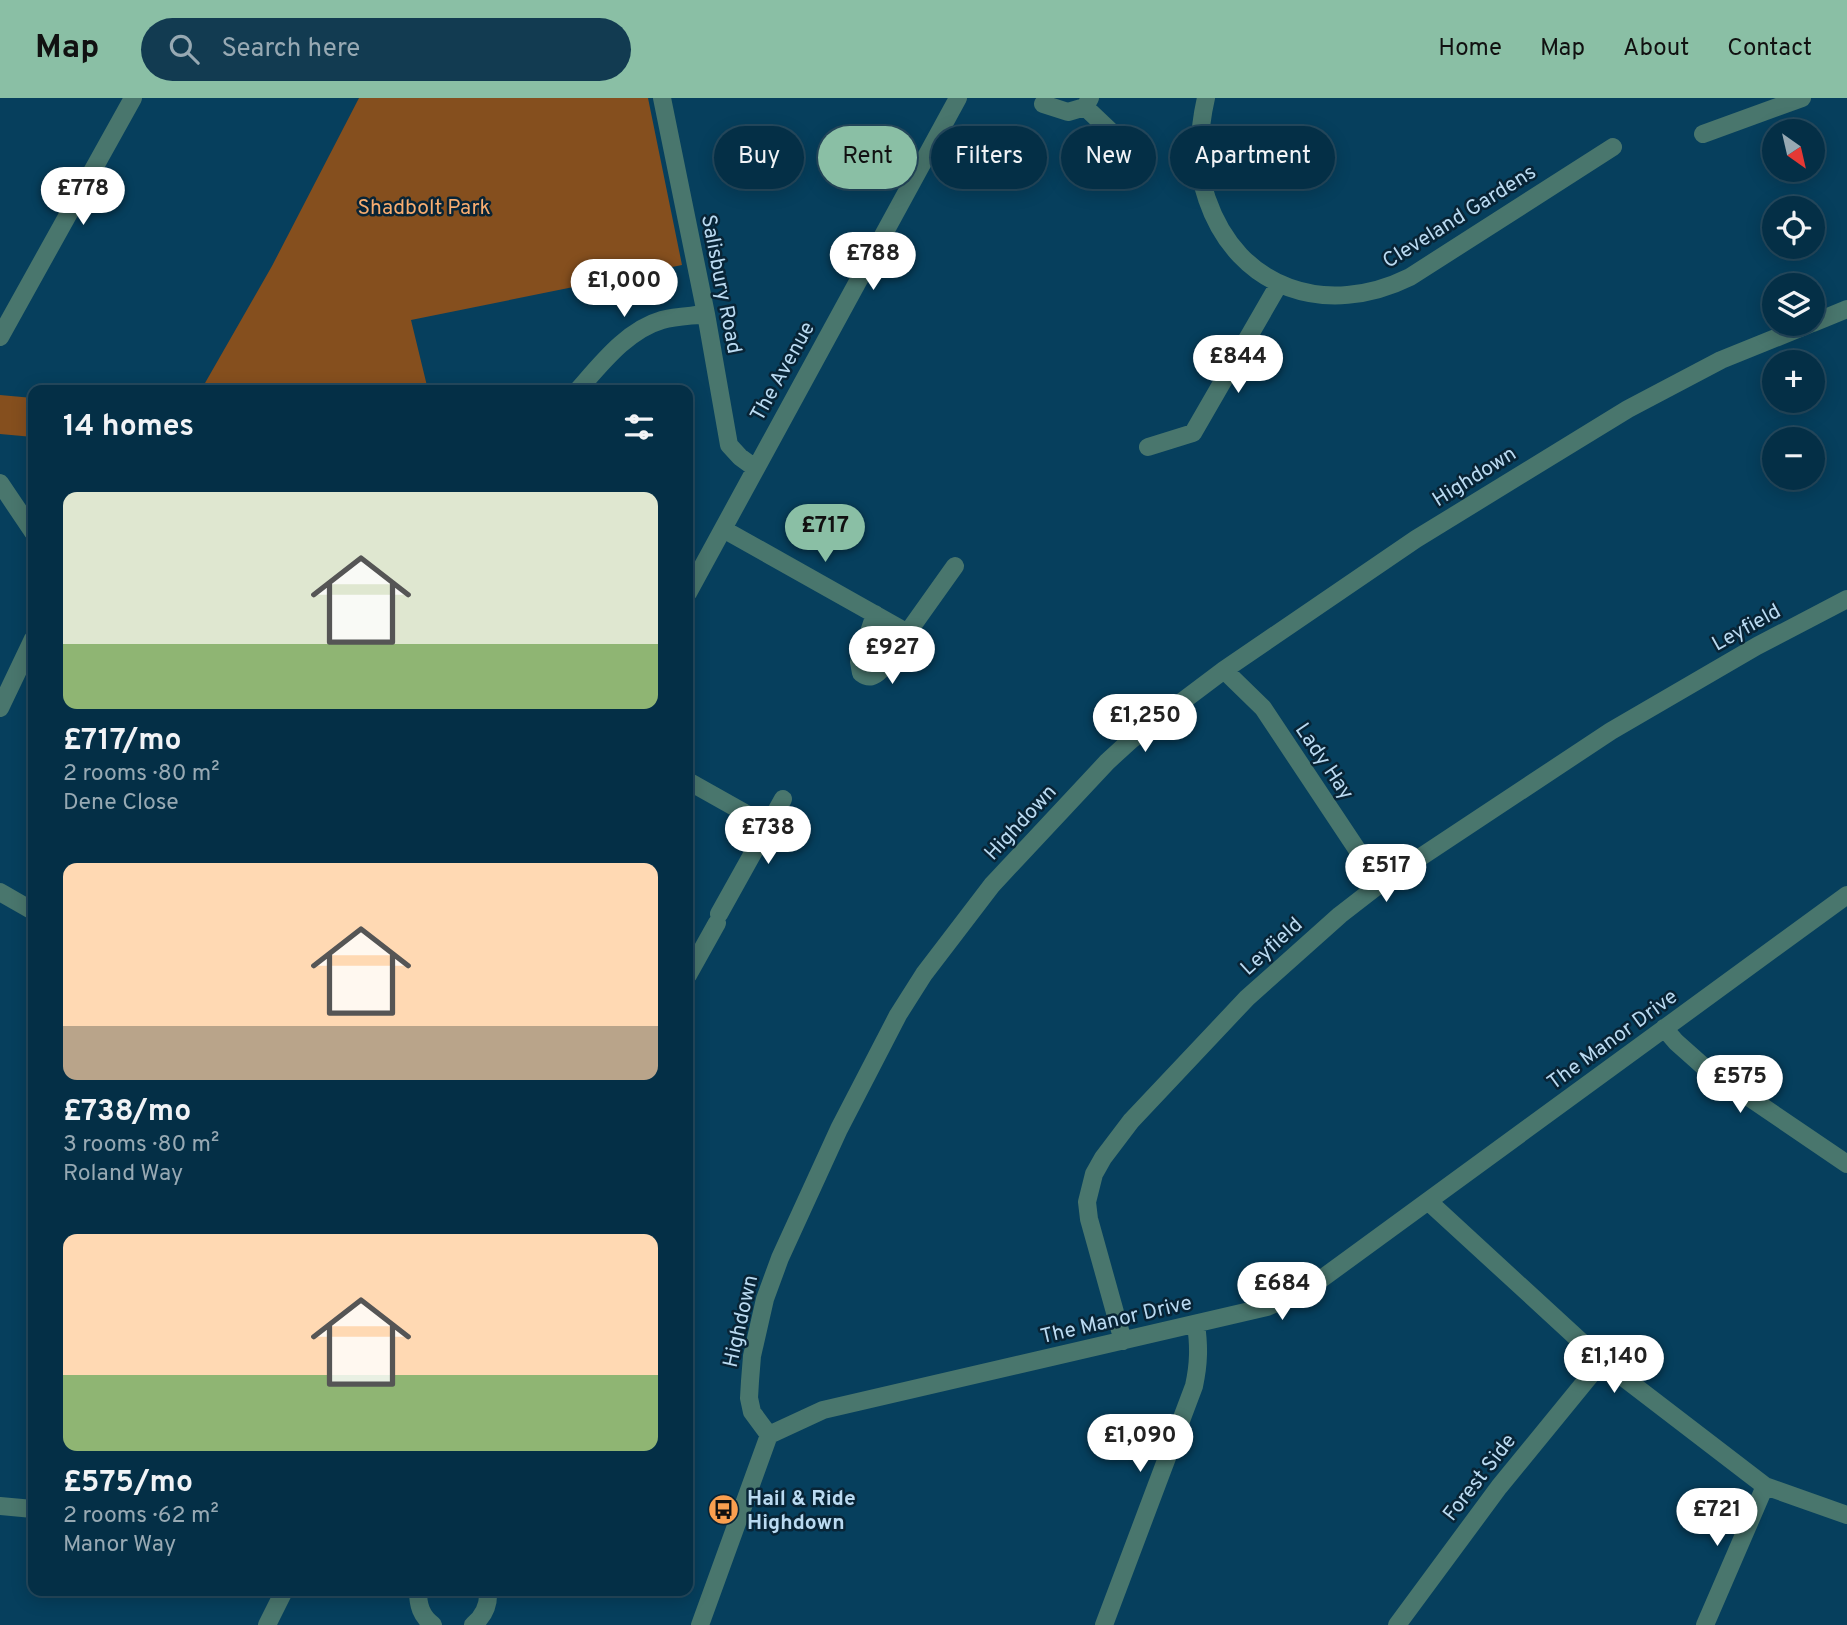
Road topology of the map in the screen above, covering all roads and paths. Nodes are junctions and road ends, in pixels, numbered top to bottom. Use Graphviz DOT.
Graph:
graph roads {
  1 [pos="133,98"];
  2 [pos="662,98"];
  3 [pos="958,98"];
  4 [pos="1206,98"];
  5 [pos="1802,98"];
  6 [pos="1088,102"];
  7 [pos="1043,104"];
  8 [pos="1104,126"];
  9 [pos="1703,134"];
  10 [pos="1613,147"];
  11 [pos="1279,284"];
  12 [pos="1847,309"];
  13 [pos="706,314"];
  14 [pos="1825,318"];
  15 [pos="1780,336"];
  16 [pos="0,337"];
  17 [pos="582,385"];
  18 [pos="1148,447"];
  19 [pos="755,468"];
  20 [pos="0,483"];
  21 [pos="28,525"];
  22 [pos="723,529"];
  23 [pos="955,566"];
  24 [pos="693,584"];
  25 [pos="1847,599"];
  26 [pos="875,614"];
  27 [pos="908,633"];
  28 [pos="28,649"];
  29 [pos="1224,670"];
  30 [pos="0,708"];
  31 [pos="693,785"];
  32 [pos="783,799"];
  33 [pos="768,825"];
  34 [pos="1380,884"];
  35 [pos="0,892"];
  36 [pos="1847,895"];
  37 [pos="28,908"];
  38 [pos="693,966"];
  39 [pos="1664,1028"];
  40 [pos="1847,1164"];
  41 [pos="1429,1202"];
  42 [pos="1196,1324"];
  43 [pos="1123,1341"];
  44 [pos="1602,1361"];
  45 [pos="769,1435"];
  46 [pos="1765,1486"];
  47 [pos="0,1506"];
  48 [pos="28,1509"];
  49 [pos="1847,1515"];
  50 [pos="282,1596"];
  51 [pos="418,1596"];
  52 [pos="488,1596"];
  53 [pos="267,1625"];
  54 [pos="433,1625"];
  55 [pos="473,1625"];
  56 [pos="700,1625"];
  57 [pos="1104,1625"];
  58 [pos="1397,1625"];
  59 [pos="1705,1625"];
  1 -- 16 [label="street"];
  2 -- 13 [label="street, Salisbury Road"];
  3 -- 19 [label="street, The Avenue"];
  4 -- 11 [label="street, Cleveland Gardens"];
  5 -- 9 [label="street"];
  6 -- 7 [label="street"];
  6 -- 8 [label="street"];
  10 -- 11 [label="street, Cleveland Gardens"];
  11 -- 18 [label="street"];
  12 -- 14 [label="street, Highdown"];
  13 -- 17 [label="street"];
  13 -- 19 [label="street, Salisbury Road"];
  15 -- 29 [label="street, Highdown"];
  19 -- 22 [label="street, The Avenue"];
  20 -- 21 [label="street"];
  22 -- 24 [label="street, The Avenue"];
  22 -- 26 [label="street"];
  23 -- 27 [label="street"];
  25 -- 34 [label="street, Leyfield"];
  26 -- 27 [label="street"];
  26 -- 27 [label="street"];
  28 -- 30 [label="street"];
  29 -- 34 [label="street, Lady Hay"];
  29 -- 45 [label="street, Highdown"];
  31 -- 33 [label="street"];
  32 -- 33 [label="street"];
  33 -- 38 [label="street"];
  34 -- 43 [label="street, Leyfield"];
  35 -- 37 [label="street"];
  36 -- 39 [label="street, The Manor Drive"];
  39 -- 40 [label="street"];
  39 -- 41 [label="street, The Manor Drive"];
  41 -- 42 [label="street, The Manor Drive"];
  41 -- 44 [label="street"];
  42 -- 43 [label="street, The Manor Drive"];
  42 -- 57 [label="street"];
  43 -- 45 [label="street, The Manor Drive"];
  44 -- 46 [label="street"];
  44 -- 58 [label="street, Forest Side"];
  45 -- 56 [label="street"];
  46 -- 49 [label="street"];
  46 -- 59 [label="street"];
  47 -- 48 [label="street"];
  50 -- 53 [label="street"];
  51 -- 54 [label="street"];
  52 -- 55 [label="street"];
}
